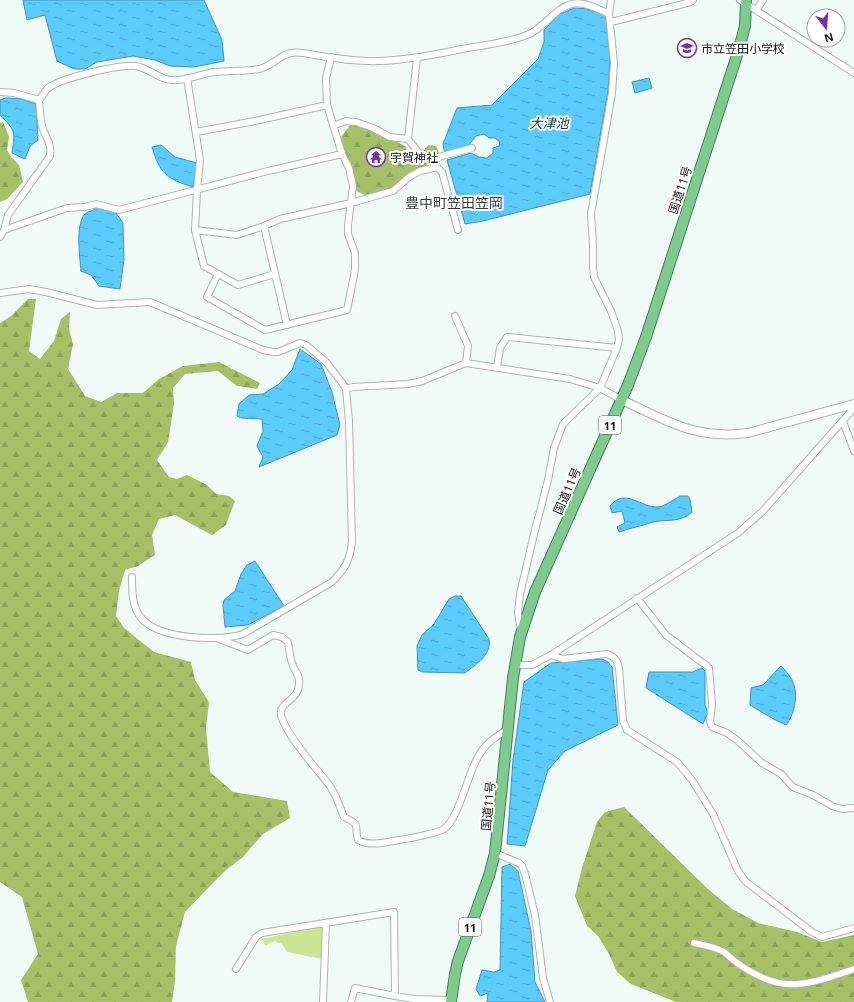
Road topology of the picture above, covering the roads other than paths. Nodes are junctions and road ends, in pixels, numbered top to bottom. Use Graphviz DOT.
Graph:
graph roads {
  1 [pos="611,0"];
  2 [pos="693,0"];
  3 [pos="763,0"];
  4 [pos="744,2"];
  5 [pos="756,10"];
  6 [pos="609,14"];
  7 [pos="610,22"];
  8 [pos="331,57"];
  9 [pos="417,58"];
  10 [pos="854,73"];
  11 [pos="187,78"];
  12 [pos="0,92"];
  13 [pos="39,100"];
  14 [pos="327,105"];
  15 [pos="333,126"];
  16 [pos="196,132"];
  17 [pos="408,139"];
  18 [pos="472,148"];
  19 [pos="342,154"];
  20 [pos="435,158"];
  21 [pos="436,167"];
  22 [pos="197,190"];
  23 [pos="351,203"];
  24 [pos="264,226"];
  25 [pos="4,230"];
  26 [pos="195,230"];
  27 [pos="458,230"];
  28 [pos="0,237"];
  29 [pos="218,274"];
  30 [pos="275,274"];
  31 [pos="0,293"];
  32 [pos="455,316"];
  33 [pos="287,325"];
  34 [pos="617,348"];
  35 [pos="466,363"];
  36 [pos="497,367"];
  37 [pos="600,388"];
  38 [pos="346,389"];
  39 [pos="622,400"];
  40 [pos="854,404"];
  41 [pos="854,408"];
  42 [pos="843,420"];
  43 [pos="854,451"];
  44 [pos="132,577"];
  45 [pos="637,598"];
  46 [pos="521,632"];
  47 [pos="214,637"];
  48 [pos="551,655"];
  49 [pos="514,665"];
  50 [pos="508,730"];
  51 [pos="854,808"];
  52 [pos="495,853"];
  53 [pos="326,923"];
  54 [pos="854,928"];
  55 [pos="694,943"];
  56 [pos="236,969"];
  57 [pos="854,969"];
  58 [pos="394,996"];
  59 [pos="451,1001"];
  60 [pos="323,1002"];
  61 [pos="351,1002"];
  62 [pos="550,1002"];
  1 -- 6 [label="street"];
  2 -- 7 [label="street"];
  3 -- 5 [label="street"];
  4 -- 5 [label="street"];
  4 -- 39 [label="highway, 国道11号 / 11"];
  5 -- 10 [label="street"];
  6 -- 7 [label="street"];
  6 -- 9 [label="street"];
  7 -- 34 [label="street"];
  8 -- 9 [label="street"];
  8 -- 11 [label="street"];
  8 -- 14 [label="street"];
  9 -- 17 [label="street"];
  11 -- 13 [label="street"];
  11 -- 16 [label="street"];
  12 -- 13 [label="street"];
  13 -- 25 [label="street"];
  14 -- 15 [label="street"];
  14 -- 16 [label="street"];
  15 -- 17 [label="street"];
  15 -- 19 [label="street"];
  16 -- 22 [label="street"];
  17 -- 20 [label="street"];
  18 -- 20 [label="street"];
  19 -- 22 [label="street"];
  19 -- 23 [label="street"];
  20 -- 21 [label="street"];
  21 -- 23 [label="street"];
  21 -- 27 [label="street"];
  22 -- 25 [label="street"];
  22 -- 26 [label="street"];
  23 -- 24 [label="street"];
  23 -- 33 [label="street"];
  24 -- 26 [label="street"];
  24 -- 30 [label="street"];
  25 -- 28 [label="street"];
  26 -- 29 [label="street"];
  29 -- 30 [label="street"];
  29 -- 33 [label="street"];
  30 -- 33 [label="street"];
  31 -- 38 [label="street"];
  32 -- 35 [label="street"];
  34 -- 36 [label="street"];
  34 -- 37 [label="street"];
  35 -- 36 [label="street"];
  35 -- 38 [label="street"];
  36 -- 37 [label="street"];
  37 -- 39 [label="street"];
  37 -- 46 [label="street"];
  38 -- 47 [label="street"];
  39 -- 40 [label="street"];
  39 -- 46 [label="highway, 国道11号 / 11"];
  41 -- 42 [label="street"];
  42 -- 43 [label="street"];
  42 -- 45 [label="street"];
  44 -- 47 [label="street"];
  45 -- 48 [label="street"];
  45 -- 51 [label="street"];
  46 -- 49 [label="highway, 国道11号 / 11"];
  47 -- 50 [label="street"];
  48 -- 49 [label="street"];
  48 -- 54 [label="street"];
  49 -- 50 [label="highway, 国道11号 / 11"];
  50 -- 52 [label="highway, 国道11号 / 11"];
  52 -- 59 [label="highway, 国道11号 / 11"];
  52 -- 62 [label="street"];
  53 -- 56 [label="street"];
  53 -- 58 [label="street"];
  53 -- 60 [label="street"];
  55 -- 57 [label="street"];
  58 -- 59 [label="street"];
  58 -- 61 [label="street"];
}
